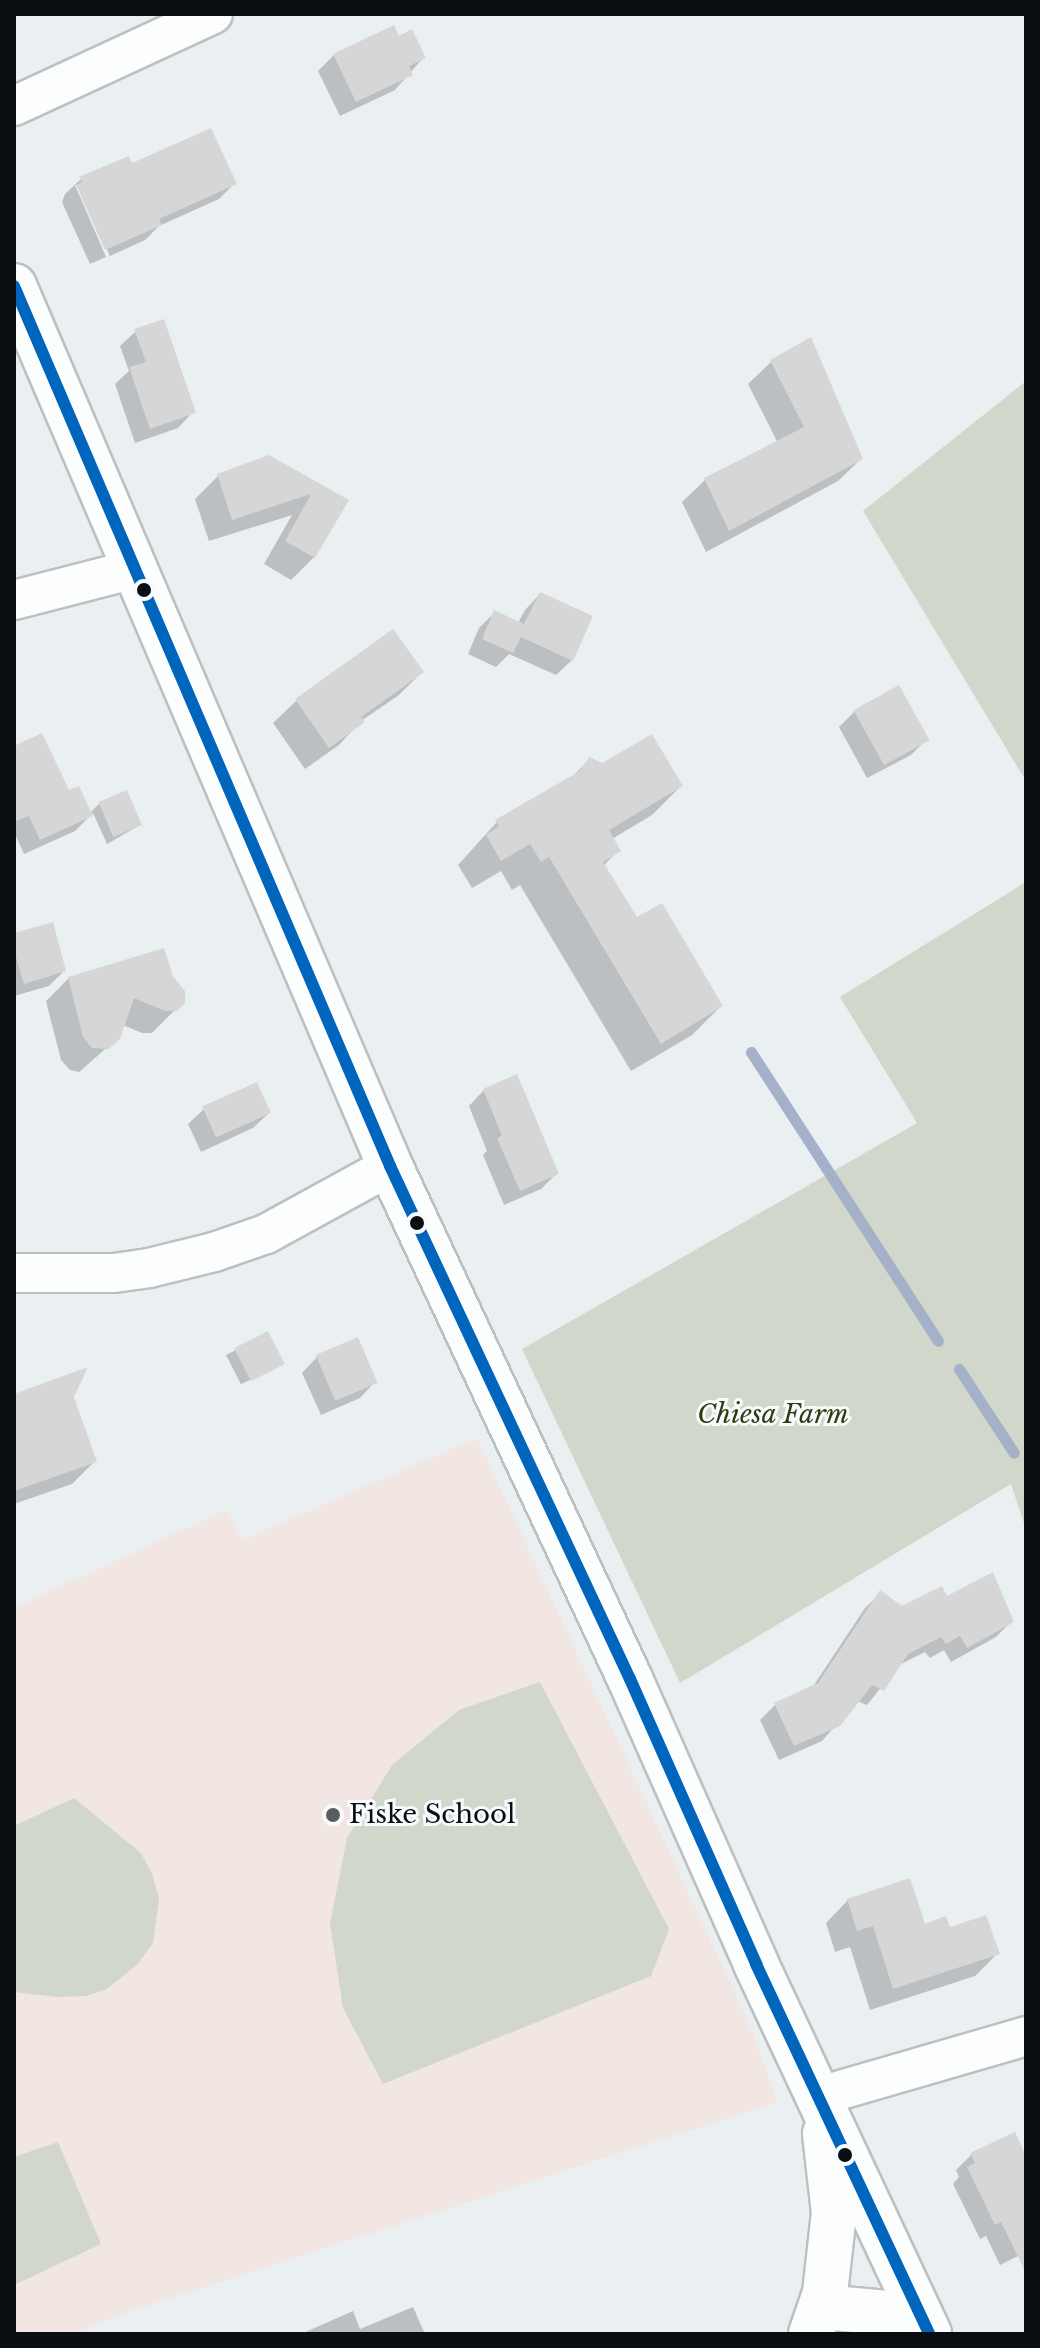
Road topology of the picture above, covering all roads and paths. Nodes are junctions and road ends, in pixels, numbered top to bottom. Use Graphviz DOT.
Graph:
graph roads {
  1 [pos="213,14"];
  2 [pos="14,106"];
  3 [pos="14,286"];
  4 [pos="135,569"];
  5 [pos="14,600"];
  6 [pos="390,1166"];
  7 [pos="14,1273"];
  8 [pos="1026,2036"];
  9 [pos="820,2096"];
  10 [pos="816,2320"];
  11 [pos="925,2325"];
  1 -- 2 [label="street"];
  3 -- 4 [label="main road"];
  4 -- 5 [label="street"];
  4 -- 6 [label="main road"];
  6 -- 7 [label="street"];
  6 -- 9 [label="main road"];
  8 -- 9 [label="street"];
  9 -- 10 [label="main road"];
  9 -- 11 [label="main road"];
  10 -- 11 [label="main road"];
}
